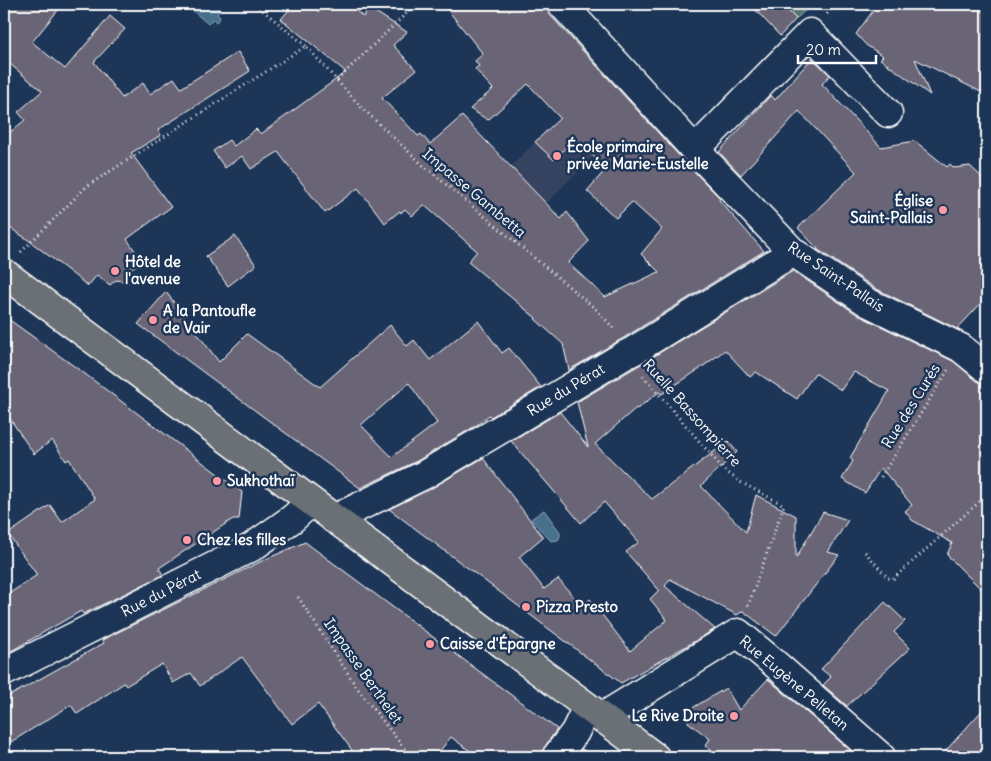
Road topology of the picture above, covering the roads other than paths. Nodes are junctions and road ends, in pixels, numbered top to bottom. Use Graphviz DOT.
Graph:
graph roads {
  1 [pos="562,4"];
  2 [pos="888,114"];
  3 [pos="695,150"];
  4 [pos="793,252"];
  5 [pos="11,264"];
  6 [pos="987,369"];
  7 [pos="311,502"];
  8 [pos="334,519"];
  9 [pos="4,672"];
  10 [pos="594,713"];
  11 [pos="556,757"];
  12 [pos="655,757"];
  13 [pos="881,757"];
  1 -- 3 [label="street, Rue Saint-Pallais"];
  2 -- 3 [label="street"];
  3 -- 4 [label="street, Rue Saint-Pallais"];
  4 -- 6 [label="street, Rue Saint-Pallais"];
  4 -- 8 [label="street, Rue du Pérat"];
  5 -- 7 [label="main road"];
  7 -- 8 [label="main road"];
  7 -- 9 [label="street, Rue du Pérat"];
  8 -- 10 [label="main road"];
  10 -- 11 [label="street"];
  10 -- 12 [label="main road"];
  10 -- 13 [label="street, Rue Eugène Pelletan"];
}
